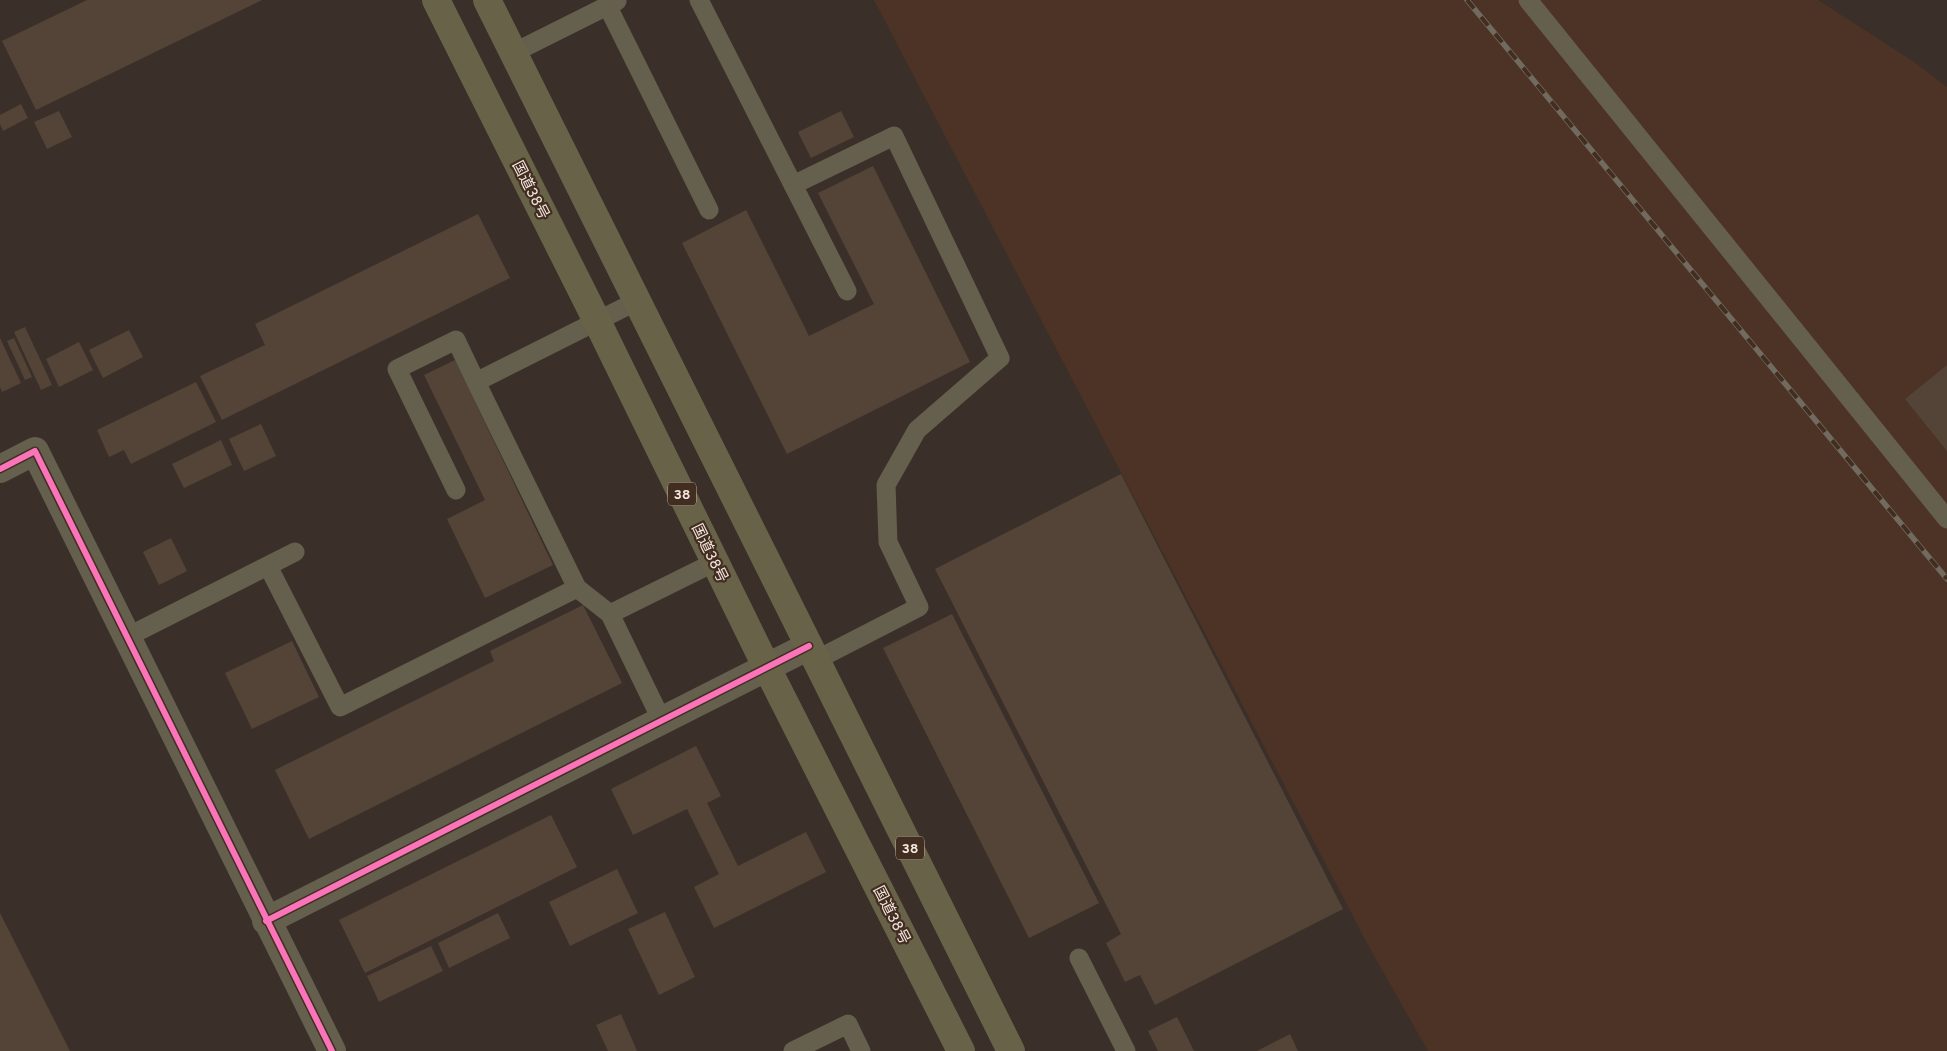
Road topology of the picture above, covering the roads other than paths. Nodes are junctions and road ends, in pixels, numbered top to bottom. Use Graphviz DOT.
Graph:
graph roads {
  1 [pos="436,0"];
  2 [pos="487,0"];
  3 [pos="699,0"];
  4 [pos="1528,0"];
  5 [pos="612,3"];
  6 [pos="513,53"];
  7 [pos="794,185"];
  8 [pos="709,210"];
  9 [pos="847,291"];
  10 [pos="637,301"];
  11 [pos="597,321"];
  12 [pos="476,382"];
  13 [pos="0,469"];
  14 [pos="456,490"];
  15 [pos="1947,519"];
  16 [pos="296,552"];
  17 [pos="715,562"];
  18 [pos="268,566"];
  19 [pos="576,588"];
  20 [pos="610,614"];
  21 [pos="126,637"];
  22 [pos="813,653"];
  23 [pos="767,668"];
  24 [pos="662,721"];
  25 [pos="266,921"];
  26 [pos="1079,958"];
  27 [pos="332,1051"];
  28 [pos="793,1051"];
  29 [pos="861,1051"];
  30 [pos="961,1051"];
  31 [pos="1011,1051"];
  32 [pos="1126,1051"];
  1 -- 11 [label="highway, 国道38号 / 38"];
  2 -- 6 [label="highway, 38"];
  3 -- 7 [label="lane"];
  4 -- 15 [label="lane"];
  5 -- 6 [label="lane"];
  5 -- 8 [label="lane"];
  6 -- 10 [label="highway, 38"];
  7 -- 9 [label="lane"];
  7 -- 22 [label="lane"];
  10 -- 11 [label="lane"];
  10 -- 22 [label="highway, 38"];
  11 -- 12 [label="lane"];
  11 -- 17 [label="highway, 国道38号 / 38"];
  12 -- 14 [label="lane"];
  12 -- 19 [label="lane"];
  13 -- 21 [label="street"];
  16 -- 18 [label="lane"];
  17 -- 20 [label="lane"];
  17 -- 23 [label="highway, 国道38号 / 38"];
  18 -- 19 [label="lane"];
  18 -- 21 [label="lane"];
  19 -- 20 [label="lane"];
  20 -- 24 [label="lane"];
  21 -- 25 [label="street"];
  22 -- 23 [label="street"];
  22 -- 31 [label="highway, 38"];
  23 -- 24 [label="street"];
  23 -- 30 [label="highway, 国道38号 / 38"];
  24 -- 25 [label="street"];
  25 -- 27 [label="street"];
  26 -- 32 [label="lane"];
  28 -- 29 [label="lane"];
}
